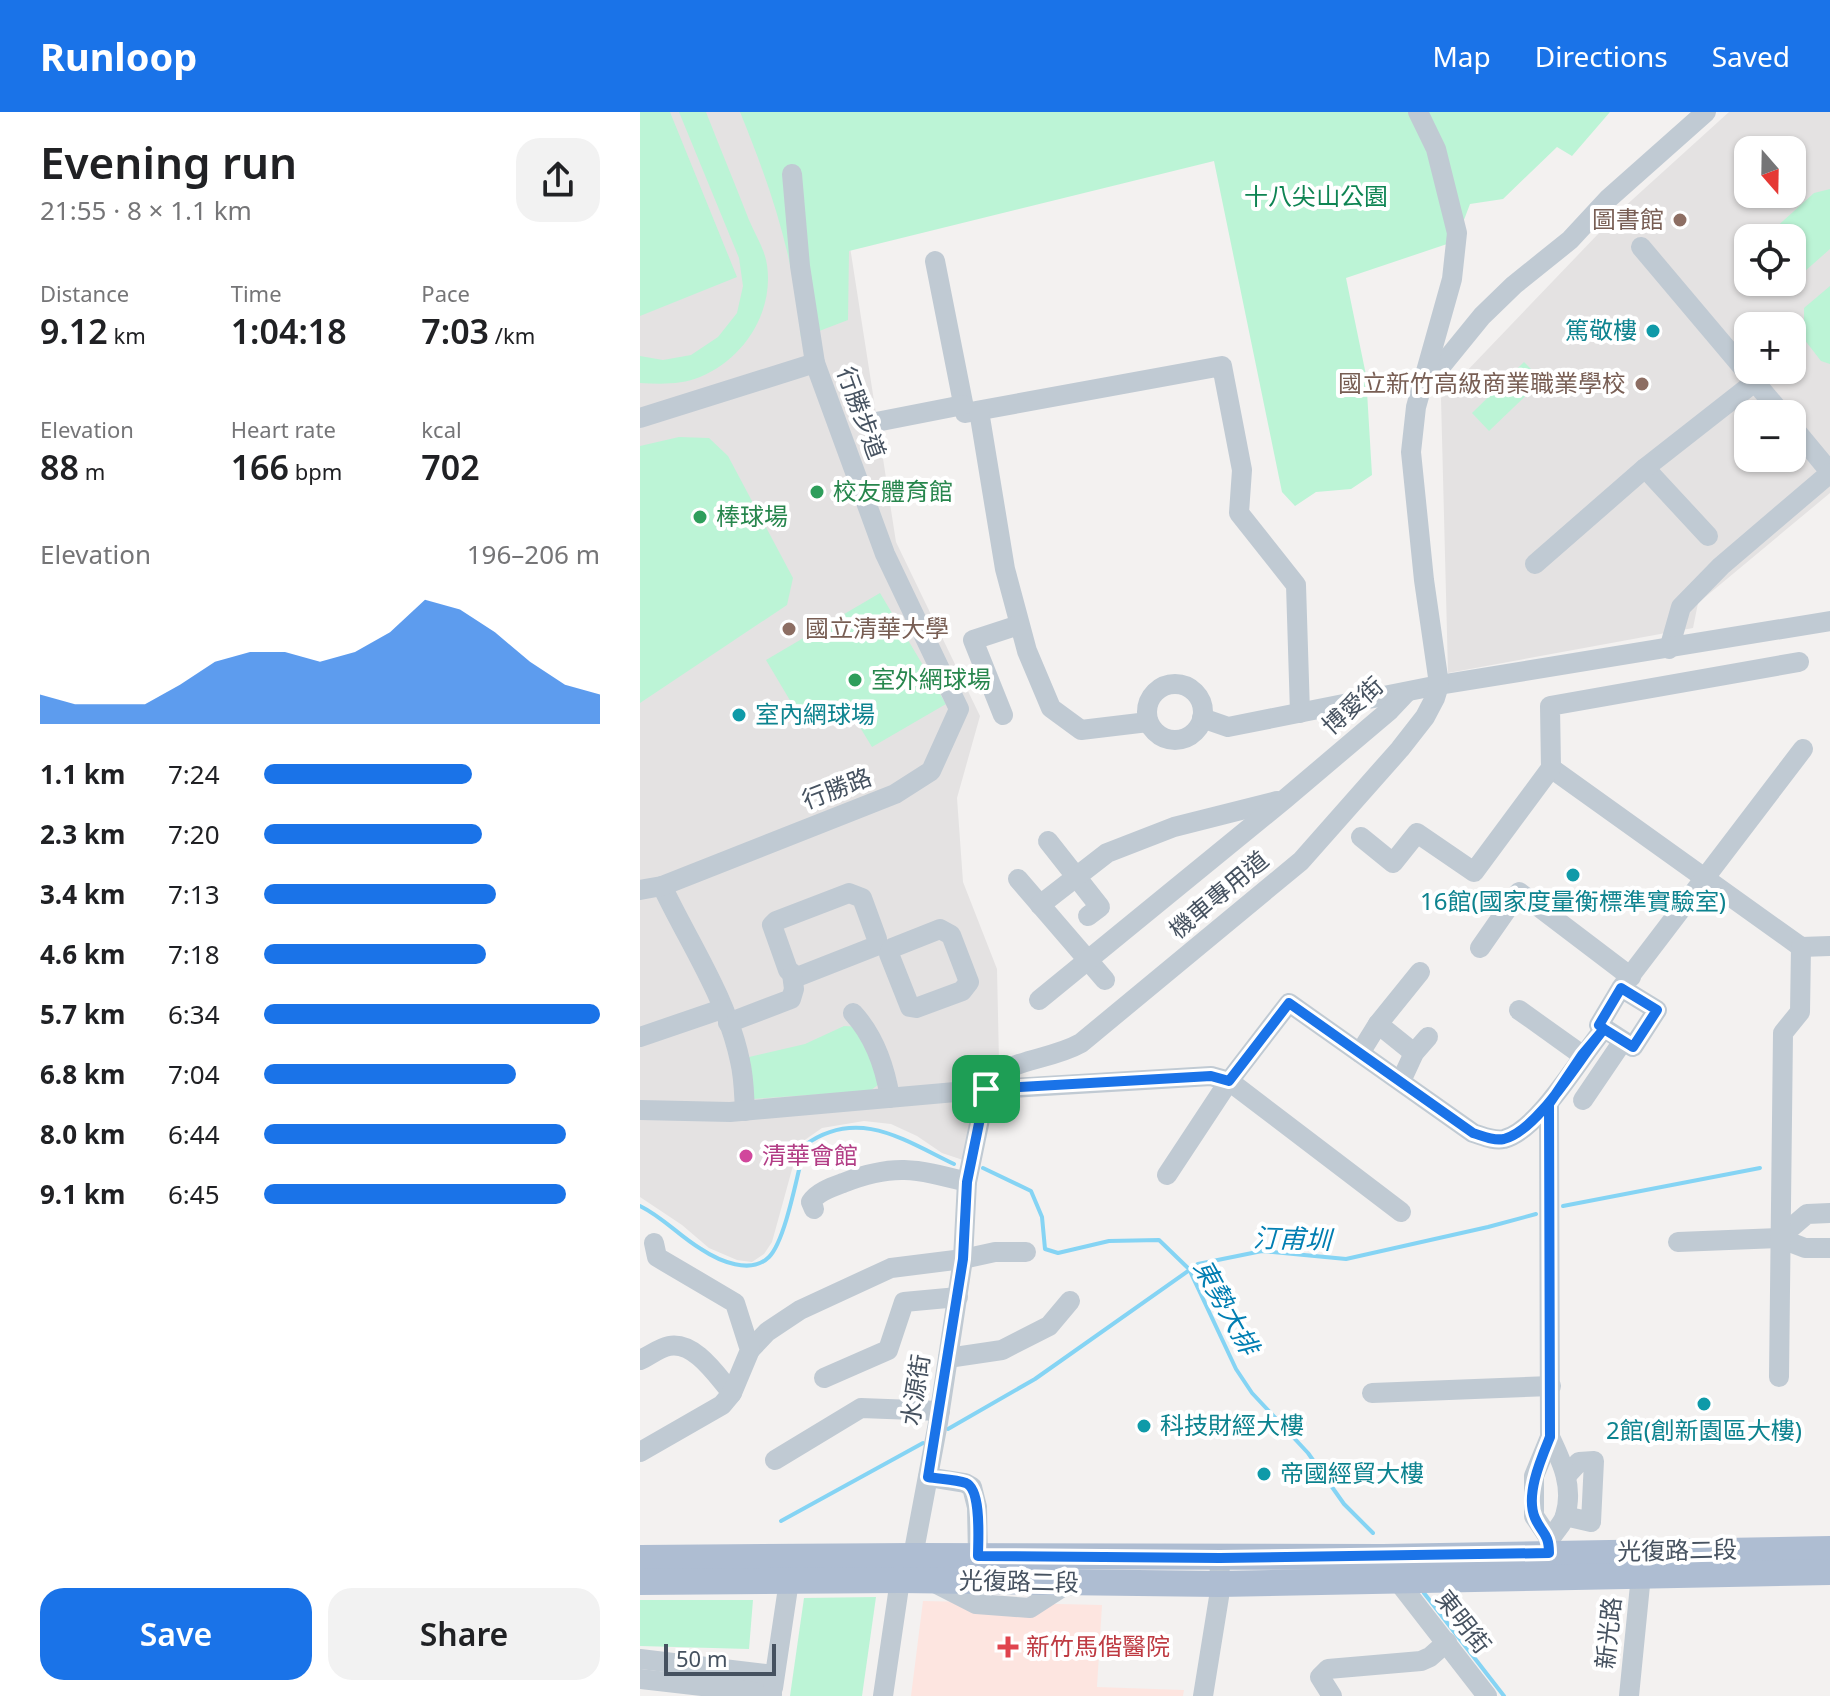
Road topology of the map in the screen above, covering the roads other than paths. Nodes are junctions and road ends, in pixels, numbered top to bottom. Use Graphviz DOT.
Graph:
graph roads {
  1 [pos="1418,112"];
  2 [pos="1706,112"];
  3 [pos="792,174"];
  4 [pos="1641,247"];
  5 [pos="935,261"];
  6 [pos="1734,355"];
  7 [pos="815,363"];
  8 [pos="1752,384"];
  9 [pos="1758,384"];
  10 [pos="1422,389"];
  11 [pos="1771,400"];
  12 [pos="971,408"];
  13 [pos="640,418"];
  14 [pos="866,424"];
  15 [pos="1806,443"];
  16 [pos="1645,468"];
  17 [pos="1830,472"];
  18 [pos="1708,536"];
  19 [pos="1535,564"];
  20 [pos="1830,621"];
  21 [pos="1019,625"];
  22 [pos="1669,649"];
  23 [pos="933,656"];
  24 [pos="1799,662"];
  25 [pos="1439,685"];
  26 [pos="1407,692"];
  27 [pos="1300,713"];
  28 [pos="1003,715"];
  29 [pos="1202,718"];
  30 [pos="1148,722"];
  31 [pos="1803,749"];
  32 [pos="1551,768"];
  33 [pos="1285,799"];
  34 [pos="1361,837"];
  35 [pos="1048,841"];
  36 [pos="1076,877"];
  37 [pos="1018,879"];
  38 [pos="1705,879"];
  39 [pos="662,886"];
  40 [pos="640,890"];
  41 [pos="1040,905"];
  42 [pos="1088,916"];
  43 [pos="1830,946"];
  44 [pos="1801,947"];
  45 [pos="1480,948"];
  46 [pos="1088,960"];
  47 [pos="1420,972"];
  48 [pos="792,974"];
  49 [pos="1105,980"];
  50 [pos="1626,982"];
  51 [pos="1039,1000"];
  52 [pos="1519,1010"];
  53 [pos="853,1013"];
  54 [pos="725,1016"];
  55 [pos="1378,1024"];
  56 [pos="1604,1029"];
  57 [pos="640,1037"];
  58 [pos="1623,1041"];
  59 [pos="1360,1053"];
  60 [pos="1582,1055"];
  61 [pos="1229,1081"];
  62 [pos="1401,1081"];
  63 [pos="986,1089"];
  64 [pos="890,1098"];
  65 [pos="1583,1100"];
  66 [pos="1549,1104"];
  67 [pos="640,1110"];
  68 [pos="745,1111"];
  69 [pos="1167,1175"];
  70 [pos="967,1182"];
  71 [pos="814,1209"];
  72 [pos="1401,1212"];
  73 [pos="1830,1213"];
  74 [pos="1779,1238"];
  75 [pos="1678,1242"];
  76 [pos="654,1243"];
  77 [pos="1830,1248"];
  78 [pos="1026,1252"];
  79 [pos="963,1259"];
  80 [pos="958,1297"];
  81 [pos="1070,1301"];
  82 [pos="750,1350"];
  83 [pos="948,1358"];
  84 [pos="640,1360"];
  85 [pos="1779,1377"];
  86 [pos="824,1378"];
  87 [pos="1551,1386"];
  88 [pos="732,1393"];
  89 [pos="1372,1393"];
  90 [pos="940,1411"];
  91 [pos="1550,1437"];
  92 [pos="640,1452"];
  93 [pos="775,1460"];
  94 [pos="1568,1474"];
  95 [pos="928,1477"];
  96 [pos="982,1485"];
  97 [pos="1565,1516"];
  98 [pos="1549,1545"];
  99 [pos="1830,1549"];
  100 [pos="913,1556"];
  101 [pos="983,1556"];
  102 [pos="640,1558"];
  103 [pos="1430,1567"];
  104 [pos="1219,1571"];
  105 [pos="1830,1572"];
  106 [pos="1641,1575"];
  107 [pos="900,1580"];
  108 [pos="1397,1580"];
  109 [pos="789,1581"];
  110 [pos="640,1582"];
  111 [pos="1447,1642"];
  112 [pos="640,1659"];
  113 [pos="640,1679"];
  114 [pos="773,1688"];
  115 [pos="730,1693"];
  116 [pos="883,1696"];
  117 [pos="1203,1696"];
  118 [pos="1332,1696"];
  119 [pos="1487,1696"];
  120 [pos="1629,1696"];
  1 -- 10 [label="street"];
  2 -- 10 [label="street"];
  3 -- 7 [label="street, 行勝步道"];
  4 -- 6 [label="street"];
  5 -- 12 [label="street"];
  7 -- 13 [label="street"];
  7 -- 23 [label="street, 行勝步道"];
  8 -- 16 [label="street"];
  9 -- 11 [label="street"];
  10 -- 25 [label="street"];
  12 -- 14 [label="street"];
  12 -- 21 [label="street"];
  12 -- 27 [label="street"];
  15 -- 17 [label="street"];
  16 -- 18 [label="street"];
  16 -- 19 [label="street"];
  17 -- 22 [label="street"];
  20 -- 22 [label="street, 博愛街"];
  21 -- 28 [label="street"];
  21 -- 30 [label="street"];
  22 -- 25 [label="street, 博愛街"];
  23 -- 39 [label="street, 行勝路"];
  24 -- 32 [label="street"];
  25 -- 26 [label="street, 博愛街"];
  25 -- 63 [label="street, 機車專用道"];
  26 -- 27 [label="street"];
  26 -- 33 [label="street, 博愛街"];
  27 -- 29 [label="street"];
  29 -- 30 [label="street"];
  29 -- 30 [label="street"];
  31 -- 38 [label="street"];
  32 -- 34 [label="street"];
  32 -- 38 [label="street"];
  33 -- 36 [label="street"];
  33 -- 46 [label="street, 博愛街"];
  35 -- 36 [label="street"];
  36 -- 41 [label="street"];
  36 -- 42 [label="street"];
  37 -- 41 [label="street"];
  38 -- 44 [label="street"];
  38 -- 50 [label="street"];
  39 -- 40 [label="street, 行勝路"];
  39 -- 54 [label="street"];
  41 -- 46 [label="street"];
  43 -- 44 [label="street"];
  44 -- 74 [label="street"];
  45 -- 50 [label="street"];
  46 -- 49 [label="street"];
  46 -- 51 [label="street, 博愛街"];
  47 -- 55 [label="street"];
  48 -- 48 [label="street"];
  48 -- 54 [label="street"];
  50 -- 56 [label="street"];
  50 -- 58 [label="street"];
  52 -- 60 [label="street"];
  53 -- 64 [label="street"];
  54 -- 57 [label="street"];
  54 -- 68 [label="street"];
  55 -- 59 [label="street"];
  55 -- 62 [label="street"];
  56 -- 58 [label="street"];
  56 -- 60 [label="street"];
  58 -- 65 [label="street"];
  59 -- 61 [label="street"];
  59 -- 62 [label="street"];
  60 -- 66 [label="street"];
  61 -- 63 [label="street"];
  61 -- 69 [label="street"];
  61 -- 72 [label="street"];
  62 -- 66 [label="street"];
  63 -- 64 [label="street"];
  63 -- 70 [label="street, 水源街"];
  64 -- 68 [label="street"];
  66 -- 87 [label="street"];
  67 -- 68 [label="street"];
  70 -- 71 [label="street"];
  70 -- 79 [label="street, 水源街"];
  73 -- 74 [label="street"];
  74 -- 75 [label="street"];
  74 -- 77 [label="street"];
  74 -- 85 [label="street"];
  76 -- 82 [label="street"];
  78 -- 79 [label="street"];
  79 -- 80 [label="street, 水源街"];
  79 -- 82 [label="street"];
  80 -- 83 [label="street, 水源街"];
  80 -- 86 [label="street"];
  81 -- 83 [label="street"];
  82 -- 88 [label="street"];
  83 -- 90 [label="street, 水源街"];
  84 -- 88 [label="street"];
  87 -- 89 [label="street"];
  87 -- 91 [label="street"];
  88 -- 92 [label="street"];
  90 -- 93 [label="street"];
  90 -- 95 [label="street, 水源街"];
  91 -- 94 [label="street"];
  91 -- 98 [label="street"];
  94 -- 97 [label="street"];
  94 -- 97 [label="street"];
  95 -- 100 [label="street, 水源街"];
  95 -- 101 [label="street"];
  96 -- 101 [label="street"];
  97 -- 98 [label="street"];
  98 -- 99 [label="main road, 光復路二段"];
  98 -- 103 [label="main road, 光復路二段"];
  100 -- 101 [label="main road, 光復路二段"];
  100 -- 102 [label="main road, 光復路二段"];
  100 -- 107 [label="street, 水源街"];
  101 -- 104 [label="main road, 光復路二段"];
  103 -- 104 [label="main road, 光復路二段"];
  103 -- 106 [label="main road, 光復路二段"];
  103 -- 108 [label="main road, 光復路二段"];
  104 -- 107 [label="main road, 光復路二段"];
  104 -- 108 [label="main road, 光復路二段"];
  104 -- 117 [label="street"];
  105 -- 106 [label="main road, 光復路二段"];
  106 -- 120 [label="street, 新光路"];
  107 -- 109 [label="main road, 光復路二段"];
  107 -- 116 [label="street, 水源街"];
  108 -- 111 [label="street, 東明街"];
  109 -- 110 [label="main road, 光復路二段"];
  109 -- 114 [label="street"];
  111 -- 118 [label="street"];
  111 -- 119 [label="street, 東明街"];
  112 -- 114 [label="street"];
  113 -- 115 [label="street"];
  114 -- 115 [label="street"];
}
